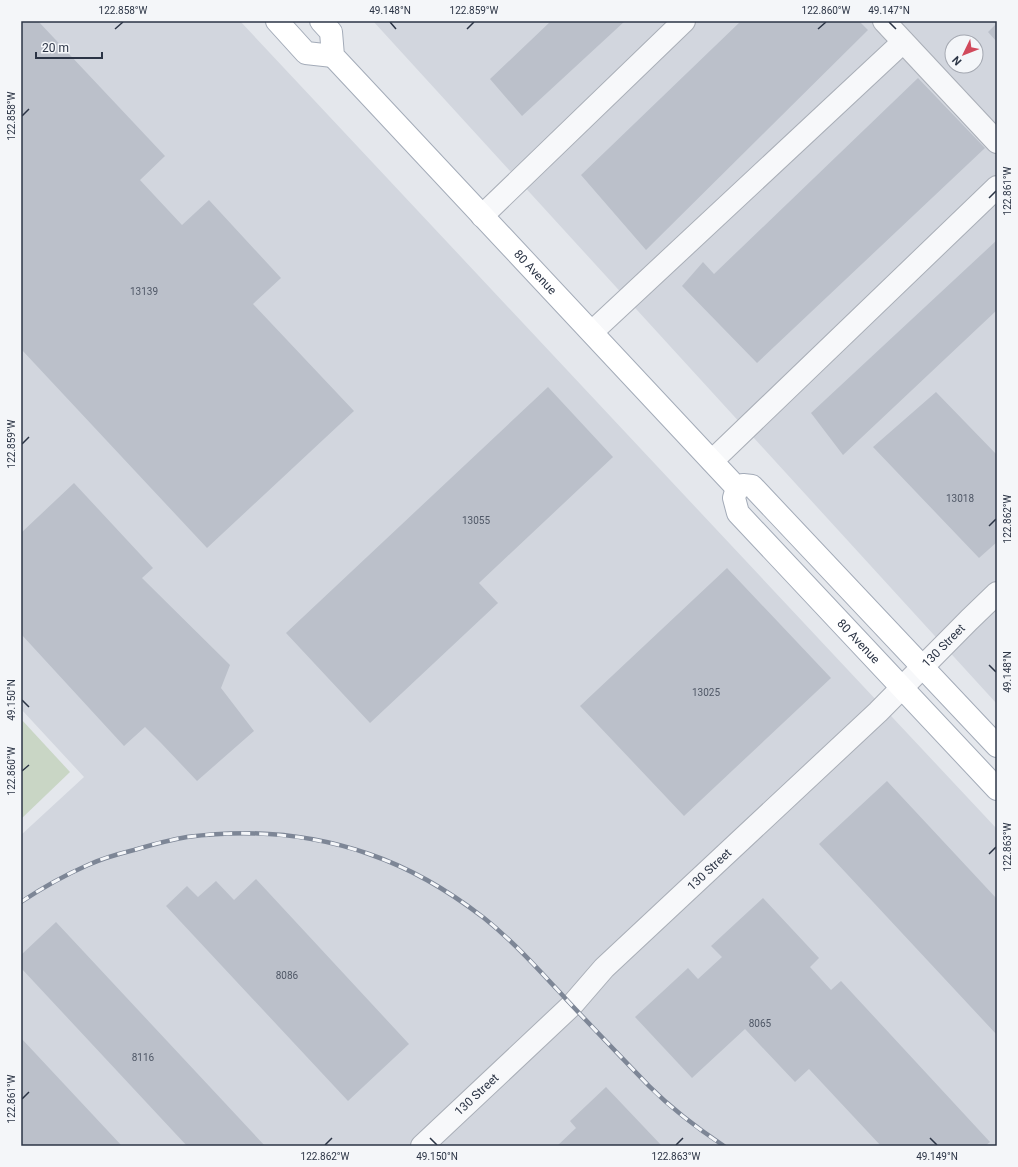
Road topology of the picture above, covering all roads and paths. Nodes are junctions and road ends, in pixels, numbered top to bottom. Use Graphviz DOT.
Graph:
graph roads {
  1 [pos="277,21"];
  2 [pos="321,21"];
  3 [pos="684,21"];
  4 [pos="884,21"];
  5 [pos="903,42"];
  6 [pos="333,56"];
  7 [pos="997,142"];
  8 [pos="997,187"];
  9 [pos="482,216"];
  10 [pos="592,332"];
  11 [pos="712,461"];
  12 [pos="737,488"];
  13 [pos="997,593"];
  14 [pos="923,668"];
  15 [pos="903,688"];
  16 [pos="997,746"];
  17 [pos="997,789"];
  18 [pos="422,1146"];
  1 -- 6 [label="main road"];
  2 -- 6 [label="main road"];
  3 -- 9 [label="street"];
  4 -- 5 [label="street"];
  5 -- 7 [label="street"];
  5 -- 10 [label="street"];
  6 -- 9 [label="main road, 80 Avenue"];
  8 -- 11 [label="street"];
  9 -- 10 [label="main road, 80 Avenue"];
  10 -- 11 [label="main road, 80 Avenue"];
  11 -- 12 [label="main road, 80 Avenue"];
  12 -- 14 [label="main road"];
  12 -- 15 [label="main road, 80 Avenue"];
  13 -- 14 [label="street, 130 Street"];
  14 -- 15 [label="street, 130 Street"];
  14 -- 16 [label="main road"];
  15 -- 17 [label="main road, 80 Avenue"];
  15 -- 18 [label="street, 130 Street"];
}
